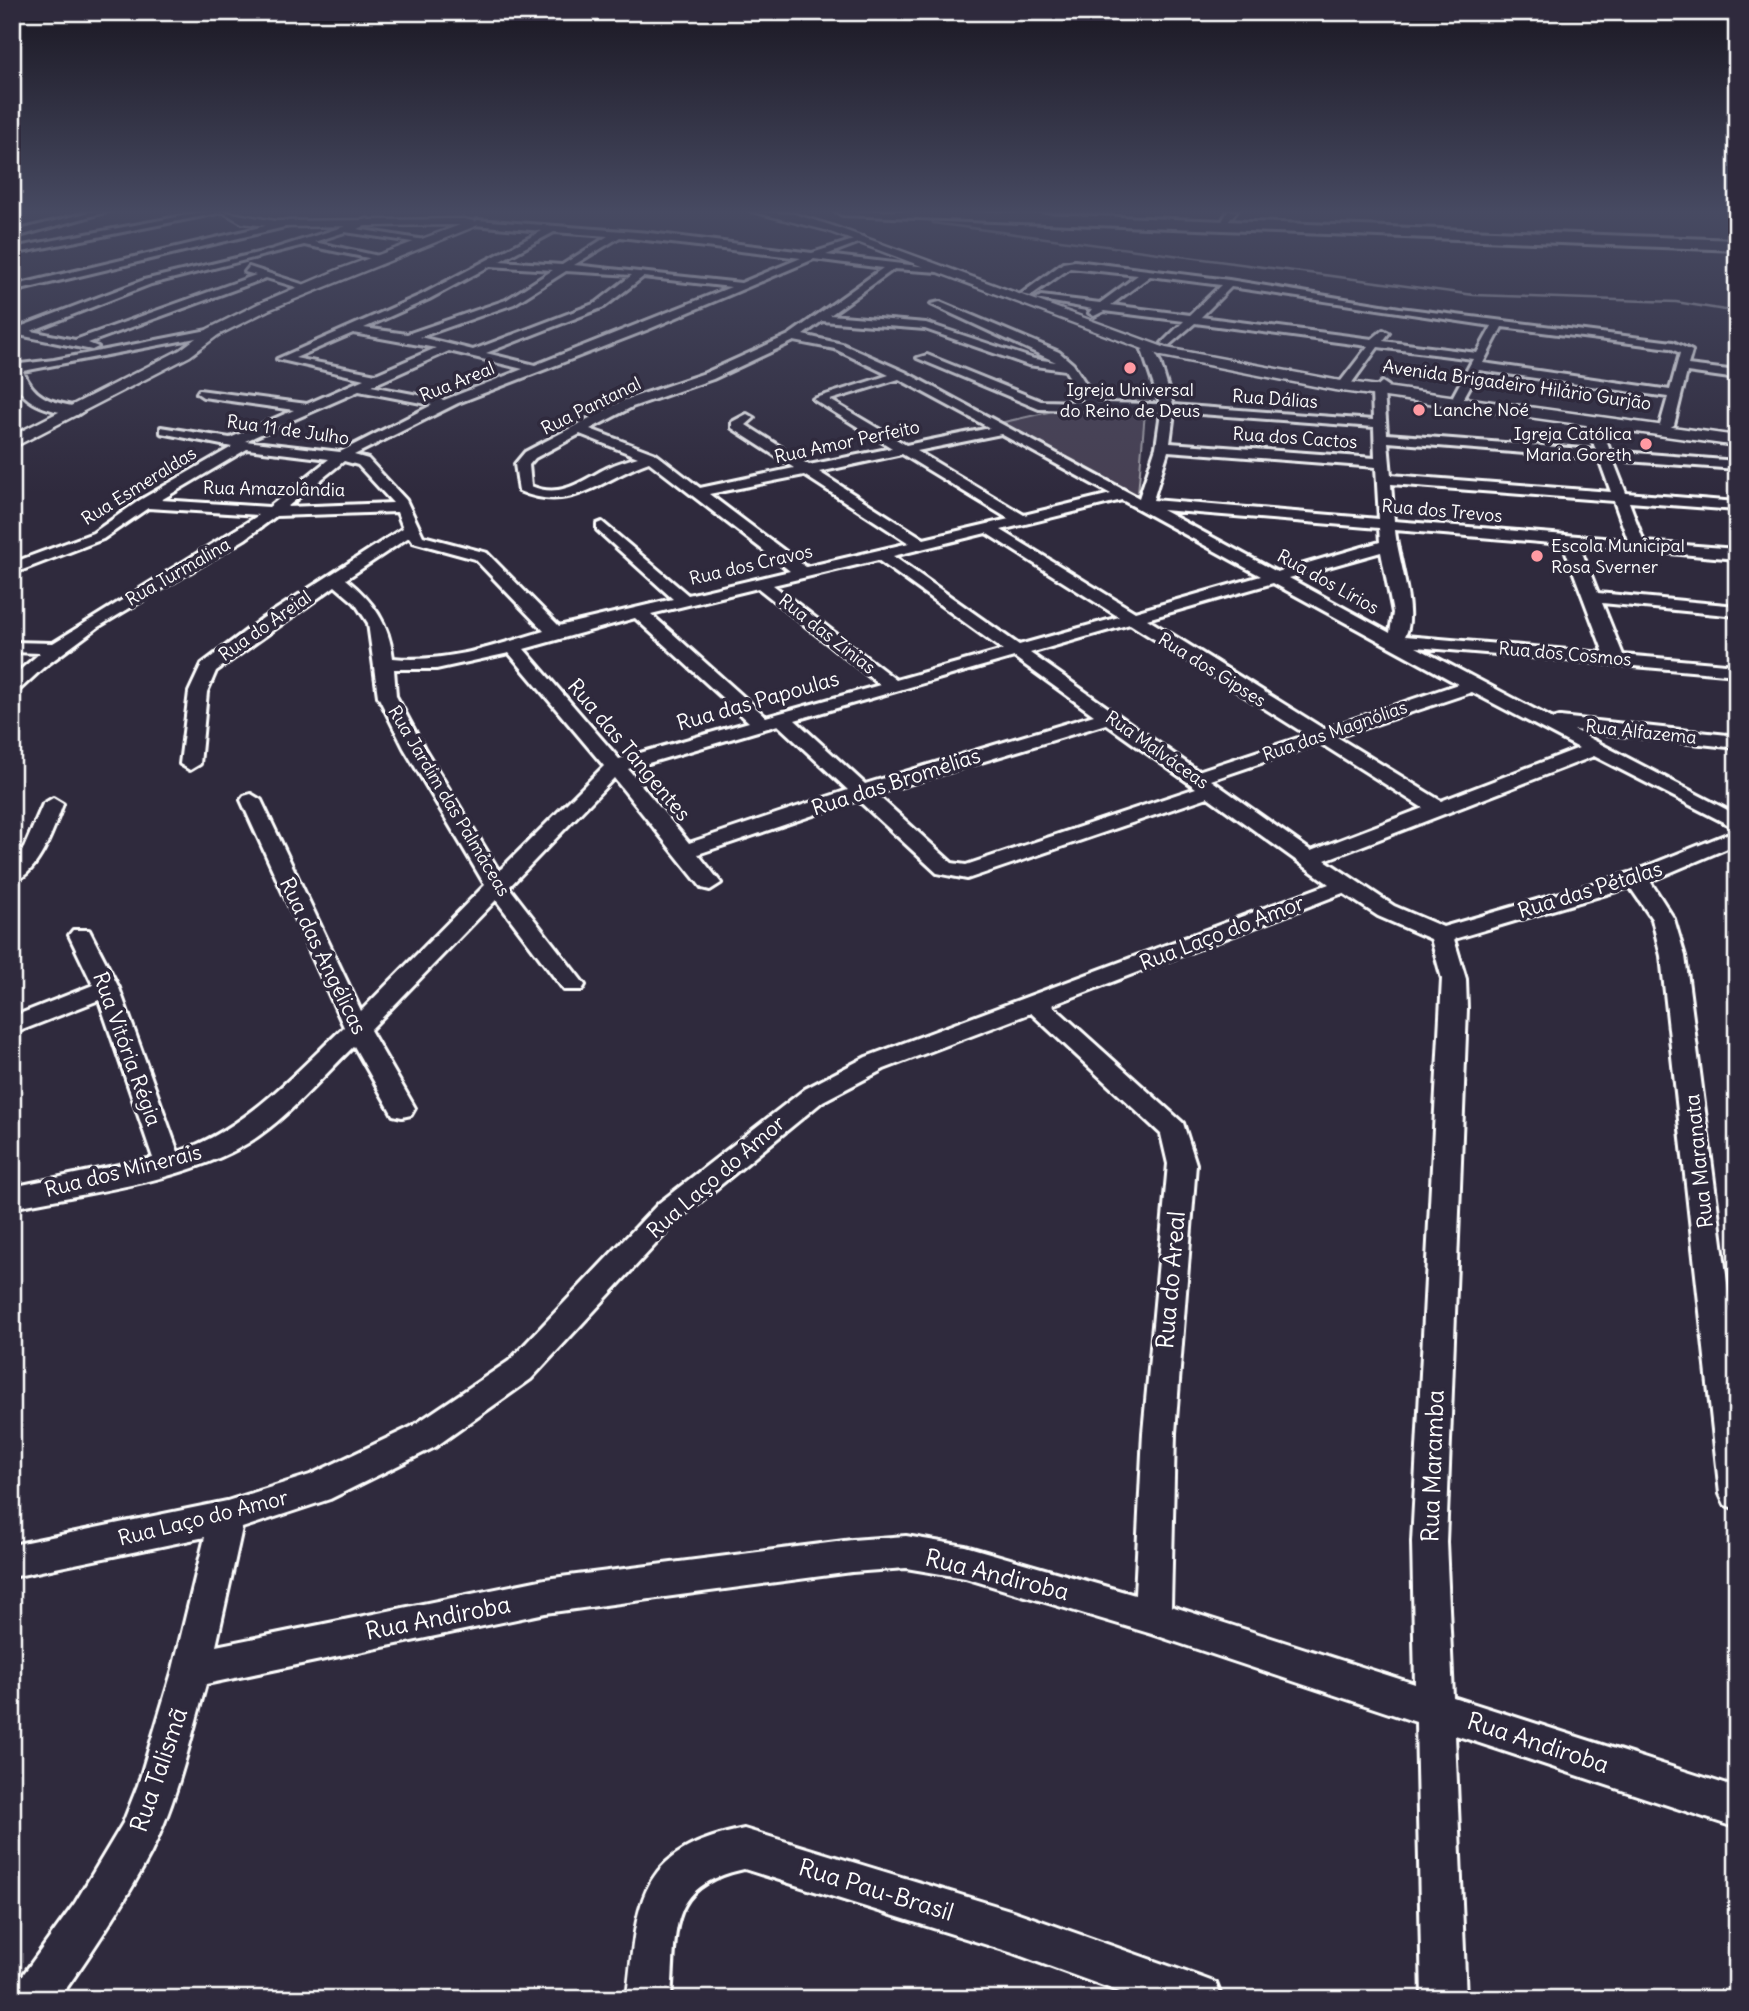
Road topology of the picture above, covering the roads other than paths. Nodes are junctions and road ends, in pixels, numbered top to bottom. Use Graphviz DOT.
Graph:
graph roads {
  1 [pos="92,305"];
  2 [pos="182,305"];
  3 [pos="269,305"];
  4 [pos="407,305"];
  5 [pos="502,305"];
  6 [pos="598,305"];
  7 [pos="693,305"];
  8 [pos="839,305"];
  9 [pos="938,305"];
  10 [pos="1028,305"];
  11 [pos="1056,305"];
  12 [pos="1081,305"];
  13 [pos="1106,305"];
  14 [pos="1206,305"];
  15 [pos="1337,305"];
  16 [pos="1102,308"];
  17 [pos="1400,311"];
  18 [pos="1088,317"];
  19 [pos="821,318"];
  20 [pos="1190,319"];
  21 [pos="1499,323"];
  22 [pos="352,329"];
  23 [pos="212,332"];
  24 [pos="16,333"];
  25 [pos="793,337"];
  26 [pos="408,338"];
  27 [pos="1492,338"];
  28 [pos="1506,340"];
  29 [pos="77,343"];
  30 [pos="1375,343"];
  31 [pos="446,348"];
  32 [pos="1174,348"];
  33 [pos="113,352"];
  34 [pos="473,354"];
  35 [pos="1153,355"];
  36 [pos="923,358"];
  37 [pos="1479,361"];
  38 [pos="1680,361"];
  39 [pos="1069,367"];
  40 [pos="14,369"];
  41 [pos="538,369"];
  42 [pos="901,375"];
  43 [pos="1737,375"];
  44 [pos="376,378"];
  45 [pos="1347,381"];
  46 [pos="359,387"];
  47 [pos="1380,388"];
  48 [pos="203,393"];
  49 [pos="1674,394"];
  50 [pos="1459,396"];
  51 [pos="445,404"];
  52 [pos="1093,405"];
  53 [pos="307,408"];
  54 [pos="1168,408"];
  55 [pos="77,411"];
  56 [pos="747,418"];
  57 [pos="1592,421"];
  58 [pos="1667,425"];
  59 [pos="579,429"];
  60 [pos="166,430"];
  61 [pos="1001,430"];
  62 [pos="1381,431"];
  63 [pos="1737,434"];
  64 [pos="1737,441"];
  65 [pos="12,443"];
  66 [pos="239,443"];
  67 [pos="1163,447"];
  68 [pos="903,450"];
  69 [pos="1603,454"];
  70 [pos="343,456"];
  71 [pos="651,457"];
  72 [pos="1737,465"];
  73 [pos="808,470"];
  74 [pos="1383,471"];
  75 [pos="700,492"];
  76 [pos="1127,495"];
  77 [pos="1621,496"];
  78 [pos="145,503"];
  79 [pos="1144,504"];
  80 [pos="1737,506"];
  81 [pos="402,507"];
  82 [pos="275,512"];
  83 [pos="1022,520"];
  84 [pos="602,527"];
  85 [pos="988,528"];
  86 [pos="411,529"];
  87 [pos="1388,535"];
  88 [pos="1570,542"];
  89 [pos="921,544"];
  90 [pos="1637,546"];
  91 [pos="880,554"];
  92 [pos="1737,554"];
  93 [pos="12,569"];
  94 [pos="803,573"];
  95 [pos="1278,577"];
  96 [pos="335,578"];
  97 [pos="761,583"];
  98 [pos="1590,597"];
  99 [pos="685,601"];
  100 [pos="1737,611"];
  101 [pos="639,612"];
  102 [pos="1132,620"];
  103 [pos="555,632"];
  104 [pos="1394,640"];
  105 [pos="512,646"];
  106 [pos="12,647"];
  107 [pos="53,649"];
  108 [pos="1015,652"];
  109 [pos="1615,658"];
  110 [pos="384,663"];
  111 [pos="1737,670"];
  112 [pos="1473,685"];
  113 [pos="893,686"];
  114 [pos="12,687"];
  115 [pos="1109,716"];
  116 [pos="772,721"];
  117 [pos="1546,722"];
  118 [pos="1318,735"];
  119 [pos="1737,742"];
  120 [pos="1596,748"];
  121 [pos="190,764"];
  122 [pos="615,766"];
  123 [pos="1205,784"];
  124 [pos="861,792"];
  125 [pos="251,800"];
  126 [pos="53,804"];
  127 [pos="1438,808"];
  128 [pos="1737,823"];
  129 [pos="1737,836"];
  130 [pos="684,852"];
  131 [pos="1309,859"];
  132 [pos="12,874"];
  133 [pos="1638,878"];
  134 [pos="710,883"];
  135 [pos="1345,885"];
  136 [pos="497,886"];
  137 [pos="81,935"];
  138 [pos="1441,935"];
  139 [pos="573,985"];
  140 [pos="107,988"];
  141 [pos="1036,1004"];
  142 [pos="12,1026"];
  143 [pos="357,1028"];
  144 [pos="402,1108"];
  145 [pos="266,1116"];
  146 [pos="169,1165"];
  147 [pos="12,1198"];
  148 [pos="1737,1494"];
  149 [pos="227,1517"];
  150 [pos="12,1561"];
  151 [pos="1152,1618"];
  152 [pos="192,1669"];
  153 [pos="1433,1709"];
  154 [pos="1737,1808"];
  155 [pos="33,1999"];
  156 [pos="649,1999"];
  157 [pos="1200,1999"];
  158 [pos="1444,1999"];
  1 -- 24 [label="street"];
  2 -- 29 [label="street"];
  3 -- 23 [label="street"];
  4 -- 22 [label="street"];
  5 -- 26 [label="street"];
  6 -- 34 [label="street"];
  7 -- 41 [label="street, Rua Areal"];
  8 -- 19 [label="street, Rua Pantanal"];
  9 -- 39 [label="street"];
  10 -- 35 [label="street, Avenida Brigadeiro Hilário Gurjão"];
  11 -- 18 [label="street, Avenida Brigadeiro Hilário Gurjão"];
  12 -- 16 [label="street"];
  13 -- 16 [label="street"];
  14 -- 20 [label="street"];
  15 -- 17 [label="street"];
  16 -- 18 [label="street"];
  16 -- 20 [label="street"];
  17 -- 21 [label="street"];
  17 -- 30 [label="street"];
  18 -- 32 [label="street, Avenida Brigadeiro Hilário Gurjão"];
  19 -- 25 [label="street, Rua Pantanal"];
  19 -- 39 [label="street"];
  20 -- 30 [label="street"];
  20 -- 32 [label="street"];
  21 -- 27 [label="street"];
  21 -- 38 [label="street"];
  22 -- 26 [label="street"];
  22 -- 44 [label="street"];
  23 -- 33 [label="street"];
  23 -- 55 [label="street"];
  24 -- 29 [label="street"];
  25 -- 42 [label="street, Rua dos Lírios"];
  25 -- 59 [label="street, Rua Pantanal"];
  26 -- 31 [label="street"];
  27 -- 28 [label="street"];
  27 -- 37 [label="street"];
  29 -- 33 [label="street"];
  30 -- 37 [label="street"];
  30 -- 45 [label="street"];
  31 -- 34 [label="street"];
  31 -- 44 [label="street, Rua Esmeraldas"];
  32 -- 35 [label="street, Avenida Brigadeiro Hilário Gurjão"];
  32 -- 45 [label="street, Avenida Brigadeiro Hilário Gurjão"];
  32 -- 47 [label="street, Avenida Brigadeiro Hilário Gurjão"];
  33 -- 40 [label="street"];
  34 -- 41 [label="street"];
  35 -- 54 [label="street"];
  36 -- 52 [label="street, Rua Dálias"];
  37 -- 49 [label="street"];
  37 -- 50 [label="street"];
  38 -- 43 [label="street"];
  38 -- 49 [label="street"];
  39 -- 52 [label="street"];
  40 -- 55 [label="street"];
  41 -- 51 [label="street, Rua Areal"];
  42 -- 61 [label="street, Rua dos Lírios"];
  42 -- 68 [label="street"];
  44 -- 46 [label="street, Rua Esmeraldas"];
  45 -- 47 [label="street, Avenida Brigadeiro Hilário Gurjão"];
  46 -- 51 [label="street"];
  46 -- 53 [label="street, Rua Esmeraldas"];
  47 -- 50 [label="street, Avenida Brigadeiro Hilário Gurjão"];
  47 -- 57 [label="street, Avenida Brigadeiro Hilário Gurjão"];
  47 -- 62 [label="street"];
  48 -- 53 [label="street"];
  49 -- 58 [label="street"];
  50 -- 58 [label="street, Avenida Brigadeiro Hilário Gurjão"];
  51 -- 70 [label="street, Rua Areal"];
  52 -- 54 [label="street, Rua Dálias"];
  53 -- 66 [label="street, Rua Esmeraldas"];
  54 -- 62 [label="street, Rua Dálias"];
  54 -- 67 [label="street"];
  55 -- 65 [label="street"];
  56 -- 73 [label="street"];
  57 -- 64 [label="street, Avenida Brigadeiro Hilário Gurjão"];
  57 -- 69 [label="street"];
  58 -- 63 [label="street, Avenida Brigadeiro Hilário Gurjão"];
  59 -- 71 [label="street"];
  59 -- 71 [label="street, Rua Pantanal"];
  60 -- 66 [label="street, Rua 11 de Julho"];
  61 -- 68 [label="street, Rua Amor Perfeito"];
  61 -- 76 [label="street, Rua dos Lírios"];
  62 -- 69 [label="street, Rua Dálias"];
  62 -- 74 [label="street"];
  66 -- 70 [label="street, Rua 11 de Julho"];
  66 -- 78 [label="street, Rua Esmeraldas"];
  67 -- 74 [label="street, Rua dos Cactos"];
  67 -- 79 [label="street"];
  68 -- 73 [label="street, Rua Amor Perfeito"];
  68 -- 83 [label="street"];
  69 -- 72 [label="street, Rua Dálias"];
  69 -- 77 [label="street"];
  70 -- 81 [label="street, Rua 11 de Julho"];
  70 -- 82 [label="street, Rua Turmalina"];
  71 -- 75 [label="street"];
  73 -- 75 [label="street, Rua Amor Perfeito"];
  73 -- 89 [label="street"];
  74 -- 77 [label="street, Rua dos Cactos"];
  74 -- 87 [label="street"];
  75 -- 94 [label="street"];
  76 -- 79 [label="street, Rua dos Lírios"];
  76 -- 83 [label="street, Rua dos Cravos"];
  77 -- 80 [label="street, Rua dos Cactos"];
  77 -- 90 [label="street"];
  78 -- 82 [label="street, Rua Amazolândia"];
  78 -- 93 [label="street, Rua Esmeraldas"];
  79 -- 87 [label="street, Rua dos Trevos"];
  79 -- 95 [label="street, Rua dos Lírios"];
  81 -- 82 [label="street, Rua Amazolândia"];
  81 -- 86 [label="street, Rua 11 de Julho"];
  82 -- 107 [label="street, Rua Turmalina"];
  83 -- 85 [label="street, Rua dos Cravos"];
  84 -- 99 [label="street"];
  85 -- 89 [label="street, Rua dos Cravos"];
  85 -- 102 [label="street, Rua dos Gipses"];
  86 -- 96 [label="street"];
  86 -- 103 [label="street"];
  87 -- 88 [label="street, Rua dos Trevos"];
  87 -- 95 [label="street, Rua das Papoulas"];
  87 -- 104 [label="street"];
  88 -- 90 [label="street, Rua dos Trevos"];
  88 -- 98 [label="street"];
  89 -- 91 [label="street, Rua dos Cravos"];
  90 -- 92 [label="street, Rua dos Trevos"];
  91 -- 94 [label="street, Rua dos Cravos"];
  91 -- 108 [label="street, Rua Malváceas"];
  94 -- 97 [label="street, Rua dos Cravos"];
  95 -- 102 [label="street, Rua das Papoulas"];
  95 -- 104 [label="street, Rua dos Lírios"];
  96 -- 110 [label="street, Rua Jardim das Palmáceas"];
  96 -- 121 [label="street, Rua do Areial"];
  97 -- 99 [label="street, Rua dos Cravos"];
  97 -- 113 [label="street, Rua das Zinias"];
  98 -- 100 [label="street"];
  98 -- 109 [label="street"];
  99 -- 101 [label="street, Rua dos Cravos"];
  101 -- 103 [label="street, Rua dos Cravos"];
  101 -- 116 [label="street, Rua das Magnólias"];
  102 -- 108 [label="street, Rua das Papoulas"];
  102 -- 118 [label="street, Rua dos Gipses"];
  103 -- 105 [label="street, Rua dos Cravos"];
  104 -- 109 [label="street, Rua dos Cosmos"];
  104 -- 112 [label="street, Rua dos Lírios"];
  105 -- 110 [label="street, Rua dos Cravos"];
  105 -- 122 [label="street, Rua das Tangentes"];
  106 -- 107 [label="street"];
  107 -- 114 [label="street, Rua Turmalina"];
  108 -- 113 [label="street, Rua das Papoulas"];
  108 -- 115 [label="street, Rua Malváceas"];
  109 -- 111 [label="street, Rua dos Cosmos"];
  110 -- 136 [label="street, Rua Jardim das Palmáceas"];
  112 -- 117 [label="street, Rua dos Lírios"];
  112 -- 118 [label="street, Rua das Magnólias"];
  113 -- 116 [label="street, Rua das Papoulas"];
  115 -- 123 [label="street, Rua Malváceas"];
  115 -- 124 [label="street, Rua das Bromélias"];
  116 -- 122 [label="street, Rua das Papoulas"];
  116 -- 124 [label="street, Rua das Magnólias"];
  117 -- 119 [label="street, Rua Alfazema"];
  117 -- 120 [label="street, Rua dos Lírios"];
  118 -- 123 [label="street, Rua das Magnólias"];
  118 -- 127 [label="street, Rua dos Gipses"];
  120 -- 127 [label="street"];
  120 -- 128 [label="street, Rua dos Lírios"];
  122 -- 130 [label="street, Rua das Tangentes"];
  122 -- 136 [label="street, Rua das Papoulas"];
  123 -- 124 [label="street, Rua das Magnólias"];
  123 -- 131 [label="street, Rua Malváceas"];
  124 -- 130 [label="street, Rua das Bromélias"];
  125 -- 143 [label="street, Rua das Angélicas"];
  126 -- 132 [label="street"];
  127 -- 131 [label="street"];
  129 -- 133 [label="street, Rua das Pétalas"];
  130 -- 134 [label="street, Rua das Tangentes"];
  131 -- 135 [label="street, Rua Malváceas"];
  133 -- 138 [label="street, Rua das Pétalas"];
  133 -- 148 [label="street, Rua Maranata"];
  135 -- 138 [label="street, Rua Malváceas"];
  135 -- 141 [label="street, Rua Laço do Amor"];
  136 -- 139 [label="street, Rua Jardim das Palmáceas"];
  136 -- 143 [label="street, Rua das Papoulas"];
  137 -- 140 [label="street, Rua Vitória Régia"];
  138 -- 153 [label="street, Rua Maramba"];
  140 -- 142 [label="street"];
  140 -- 146 [label="street, Rua Vitória Régia"];
  141 -- 149 [label="street, Rua Laço do Amor"];
  141 -- 151 [label="street, Rua do Areal"];
  143 -- 144 [label="street, Rua das Angélicas"];
  143 -- 145 [label="street, Rua das Papoulas"];
  145 -- 146 [label="street, Rua dos Minerais"];
  146 -- 147 [label="street, Rua dos Minerais"];
  149 -- 150 [label="street, Rua Laço do Amor"];
  149 -- 152 [label="street, Rua Talismã"];
  151 -- 152 [label="street, Rua Andiroba"];
  151 -- 153 [label="street, Rua Andiroba"];
  152 -- 155 [label="street, Rua Talismã"];
  153 -- 154 [label="street, Rua Andiroba"];
  153 -- 158 [label="street, Rua Maramba"];
  156 -- 157 [label="street, Rua Pau-Brasil"];
}
